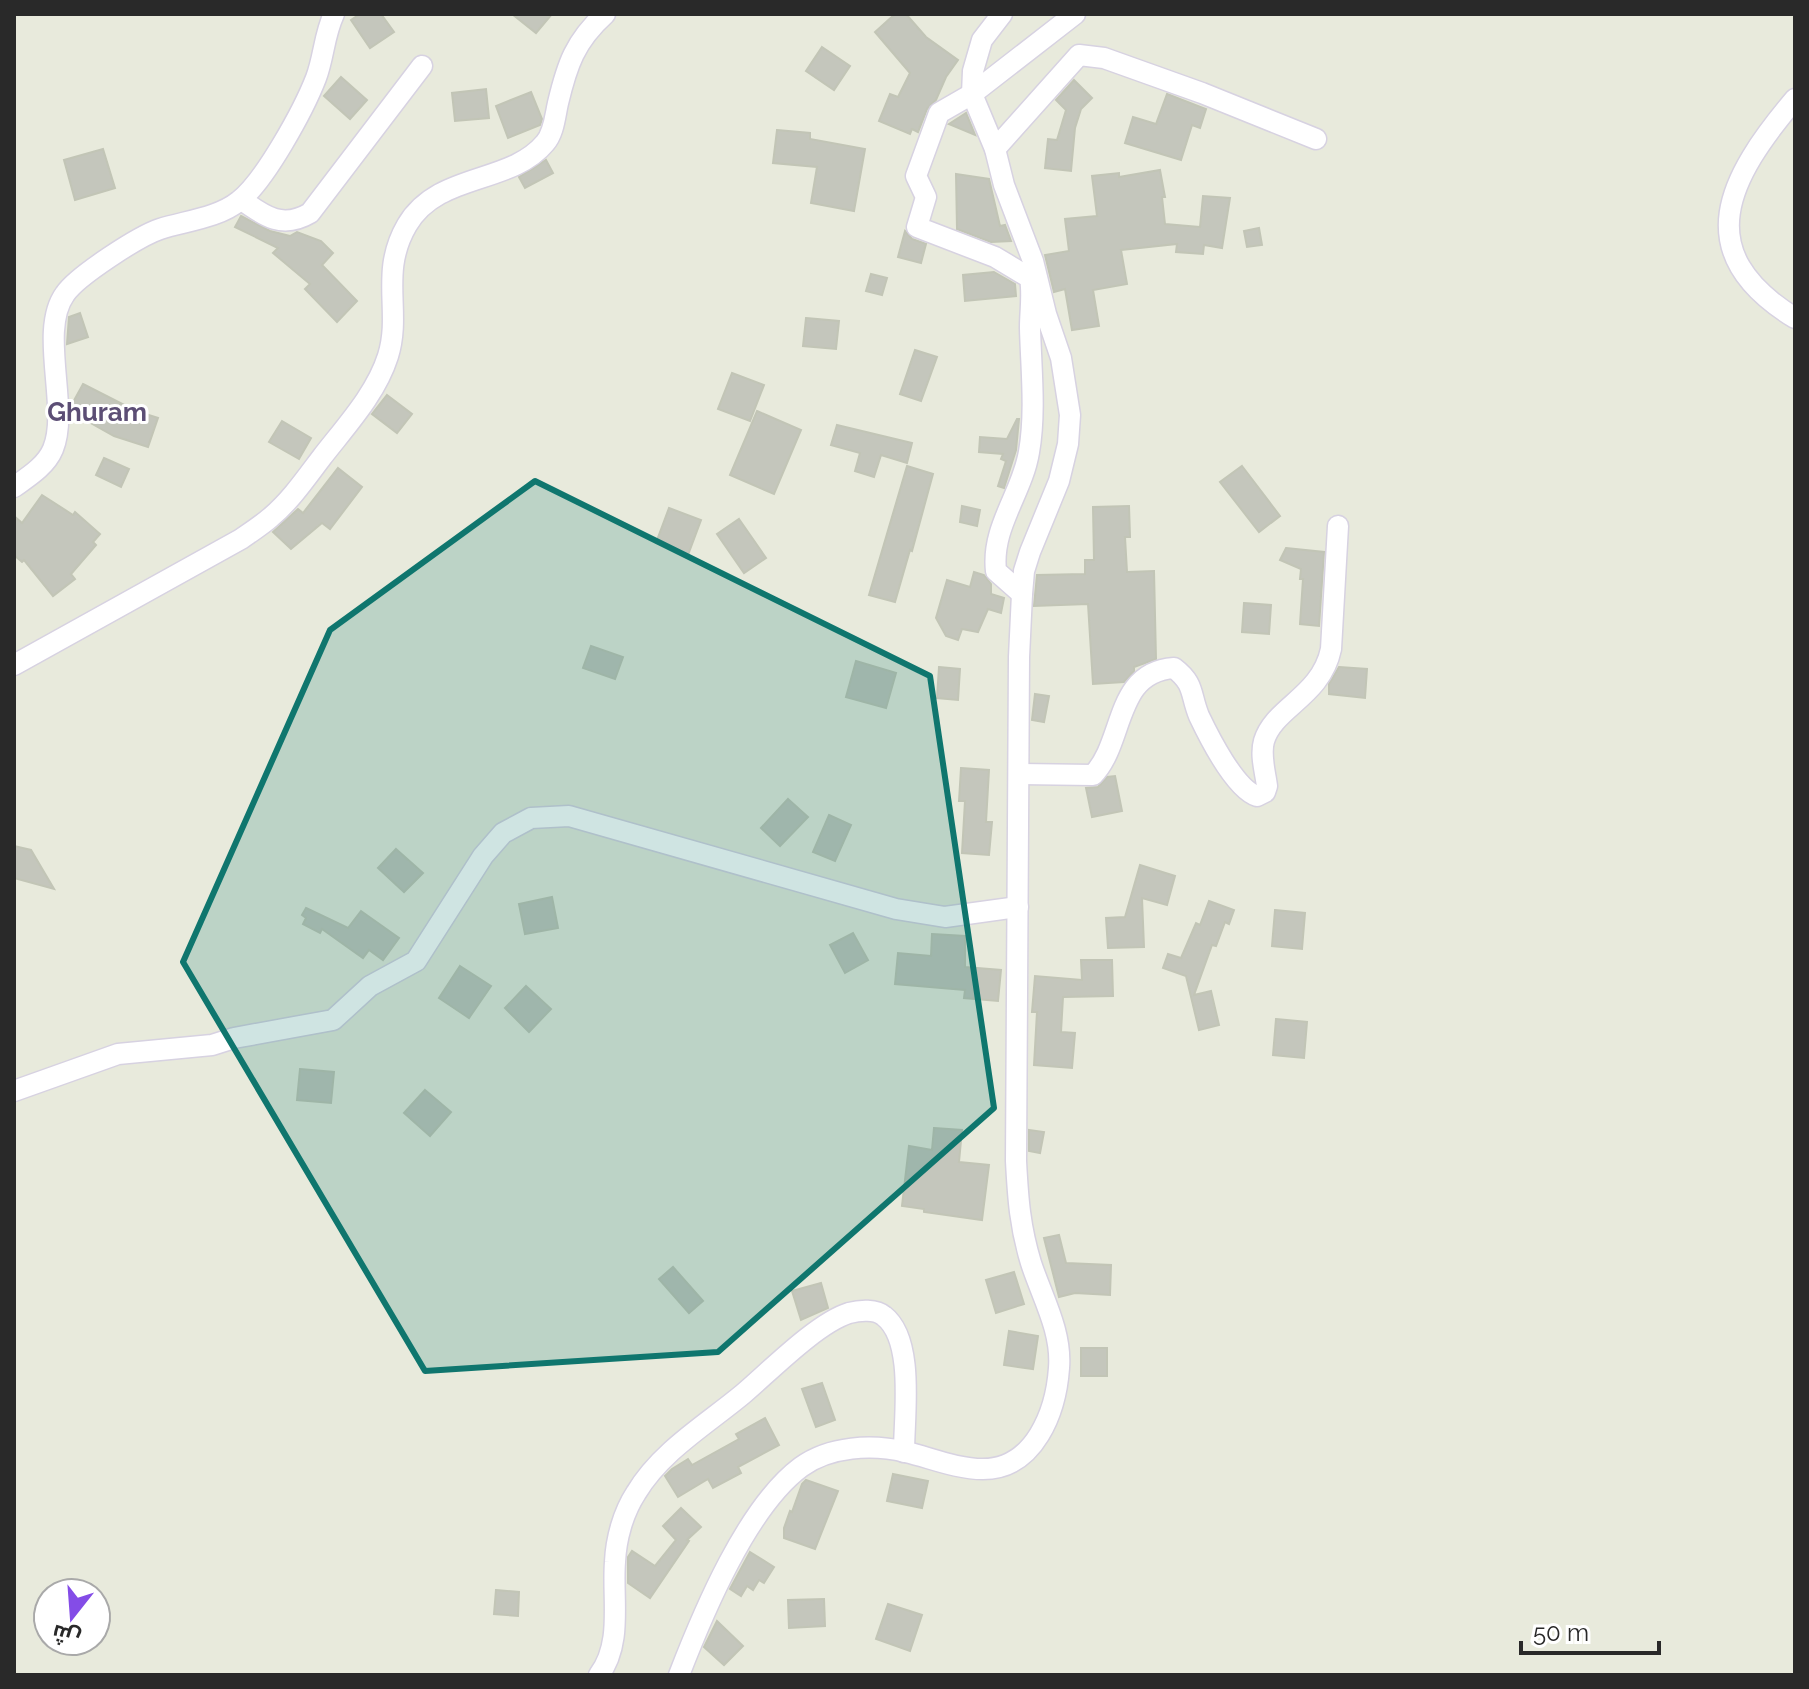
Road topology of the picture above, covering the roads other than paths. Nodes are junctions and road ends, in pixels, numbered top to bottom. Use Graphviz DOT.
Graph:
graph roads {
  1 [pos="334,14"];
  2 [pos="605,14"];
  3 [pos="1002,14"];
  4 [pos="1075,14"];
  5 [pos="422,66"];
  6 [pos="972,94"];
  7 [pos="1795,99"];
  8 [pos="1316,139"];
  9 [pos="995,149"];
  10 [pos="242,200"];
  11 [pos="1795,318"];
  12 [pos="14,487"];
  13 [pos="1338,526"];
  14 [pos="1022,594"];
  15 [pos="14,665"];
  16 [pos="1020,774"];
  17 [pos="1018,907"];
  18 [pos="14,1091"];
  19 [pos="904,1452"];
  20 [pos="599,1675"];
  21 [pos="679,1675"];
  1 -- 10 [label="street"];
  2 -- 15 [label="street"];
  3 -- 6 [label="street"];
  4 -- 6 [label="street"];
  5 -- 10 [label="street"];
  6 -- 9 [label="street"];
  6 -- 14 [label="street"];
  7 -- 11 [label="street"];
  8 -- 9 [label="street"];
  9 -- 14 [label="street"];
  10 -- 12 [label="street"];
  13 -- 16 [label="street"];
  14 -- 16 [label="street"];
  16 -- 17 [label="street"];
  17 -- 18 [label="street"];
  17 -- 19 [label="street"];
  19 -- 20 [label="street"];
  19 -- 21 [label="street"];
}
